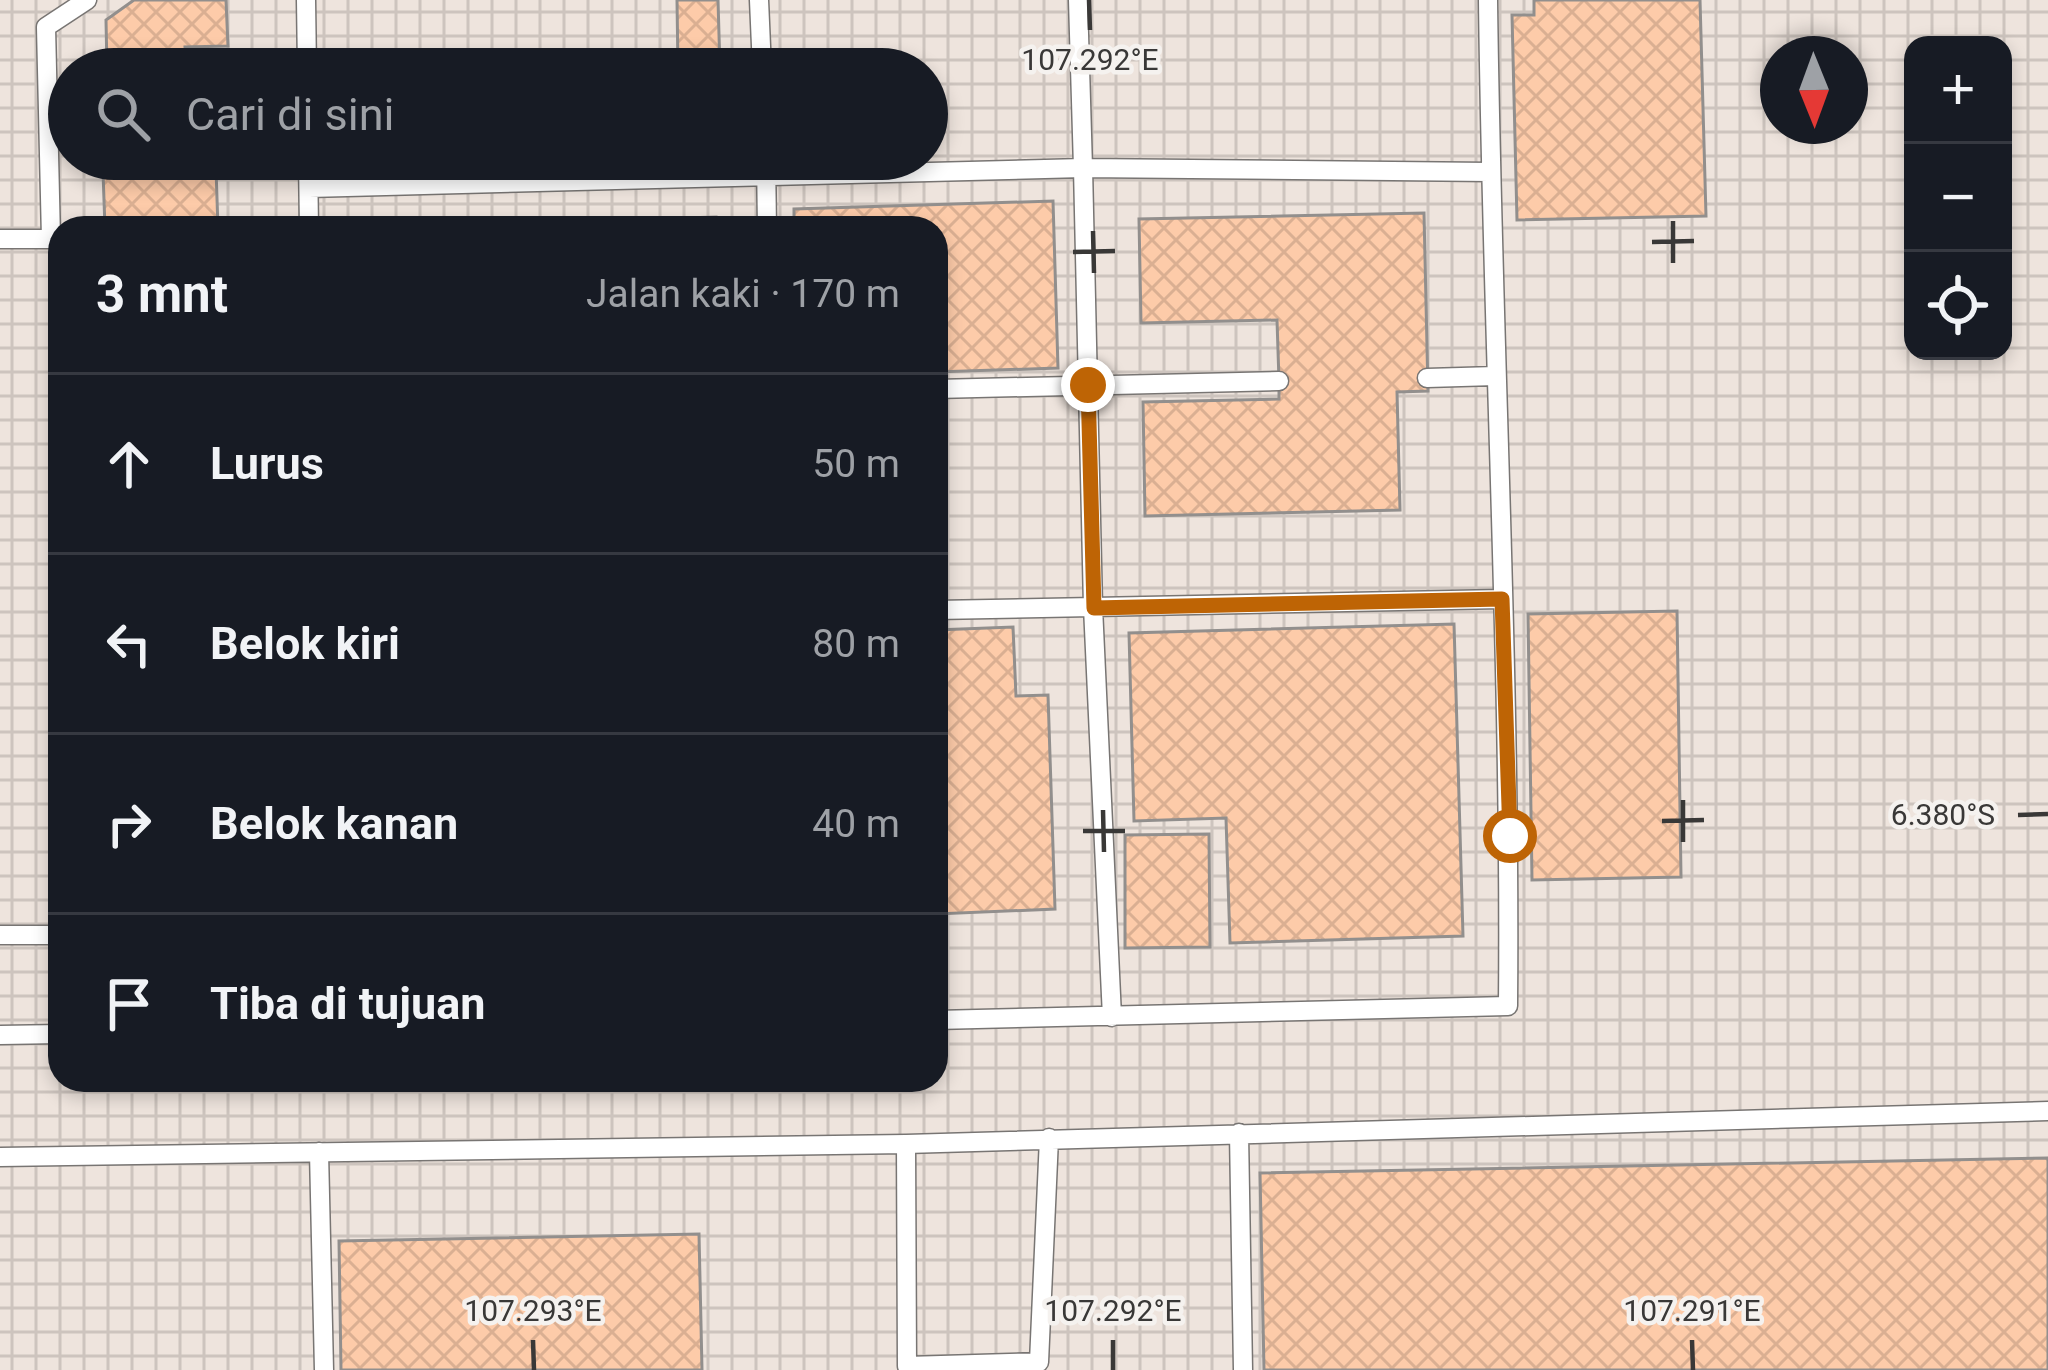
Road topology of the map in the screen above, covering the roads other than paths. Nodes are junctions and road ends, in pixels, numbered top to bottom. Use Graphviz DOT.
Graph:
graph roads {
  1 [pos="87,0"];
  2 [pos="306,0"];
  3 [pos="759,0"];
  4 [pos="1078,0"];
  5 [pos="1488,0"];
  6 [pos="307,48"];
  7 [pos="761,48"];
  8 [pos="48,111"];
  9 [pos="948,169"];
  10 [pos="1083,169"];
  11 [pos="1490,172"];
  12 [pos="50,180"];
  13 [pos="309,180"];
  14 [pos="492,180"];
  15 [pos="766,180"];
  16 [pos="309,188"];
  17 [pos="50,216"];
  18 [pos="309,216"];
  19 [pos="767,216"];
  20 [pos="48,238"];
  21 [pos="0,239"];
  22 [pos="1495,376"];
  23 [pos="1427,378"];
  24 [pos="1279,381"];
  25 [pos="1088,385"];
  26 [pos="948,389"];
  27 [pos="1502,599"];
  28 [pos="1094,608"];
  29 [pos="948,610"];
  30 [pos="0,935"];
  31 [pos="48,935"];
  32 [pos="1112,1017"];
  33 [pos="948,1020"];
  34 [pos="48,1034"];
  35 [pos="0,1035"];
  36 [pos="2048,1111"];
  37 [pos="1239,1133"];
  38 [pos="1049,1138"];
  39 [pos="906,1144"];
  40 [pos="319,1152"];
  41 [pos="0,1156"];
  42 [pos="324,1370"];
  43 [pos="1243,1370"];
  1 -- 8 [label="lane"];
  2 -- 6 [label="lane"];
  3 -- 7 [label="lane"];
  4 -- 10 [label="lane"];
  5 -- 11 [label="lane"];
  9 -- 10 [label="lane"];
  10 -- 11 [label="lane"];
  10 -- 25 [label="lane"];
  11 -- 22 [label="lane"];
  12 -- 17 [label="lane"];
  13 -- 16 [label="lane"];
  14 -- 16 [label="lane"];
  15 -- 19 [label="lane"];
  16 -- 18 [label="lane"];
  20 -- 21 [label="lane"];
  22 -- 23 [label="lane"];
  22 -- 27 [label="lane"];
  24 -- 25 [label="lane"];
  25 -- 26 [label="lane"];
  25 -- 28 [label="lane"];
  27 -- 28 [label="lane"];
  27 -- 32 [label="lane"];
  28 -- 29 [label="lane"];
  28 -- 32 [label="lane"];
  30 -- 31 [label="lane"];
  32 -- 33 [label="lane"];
  34 -- 35 [label="lane"];
  36 -- 37 [label="lane"];
  37 -- 38 [label="lane"];
  37 -- 43 [label="lane"];
  38 -- 39 [label="lane"];
  38 -- 39 [label="lane"];
  39 -- 40 [label="lane"];
  40 -- 41 [label="lane"];
  40 -- 42 [label="lane"];
}
